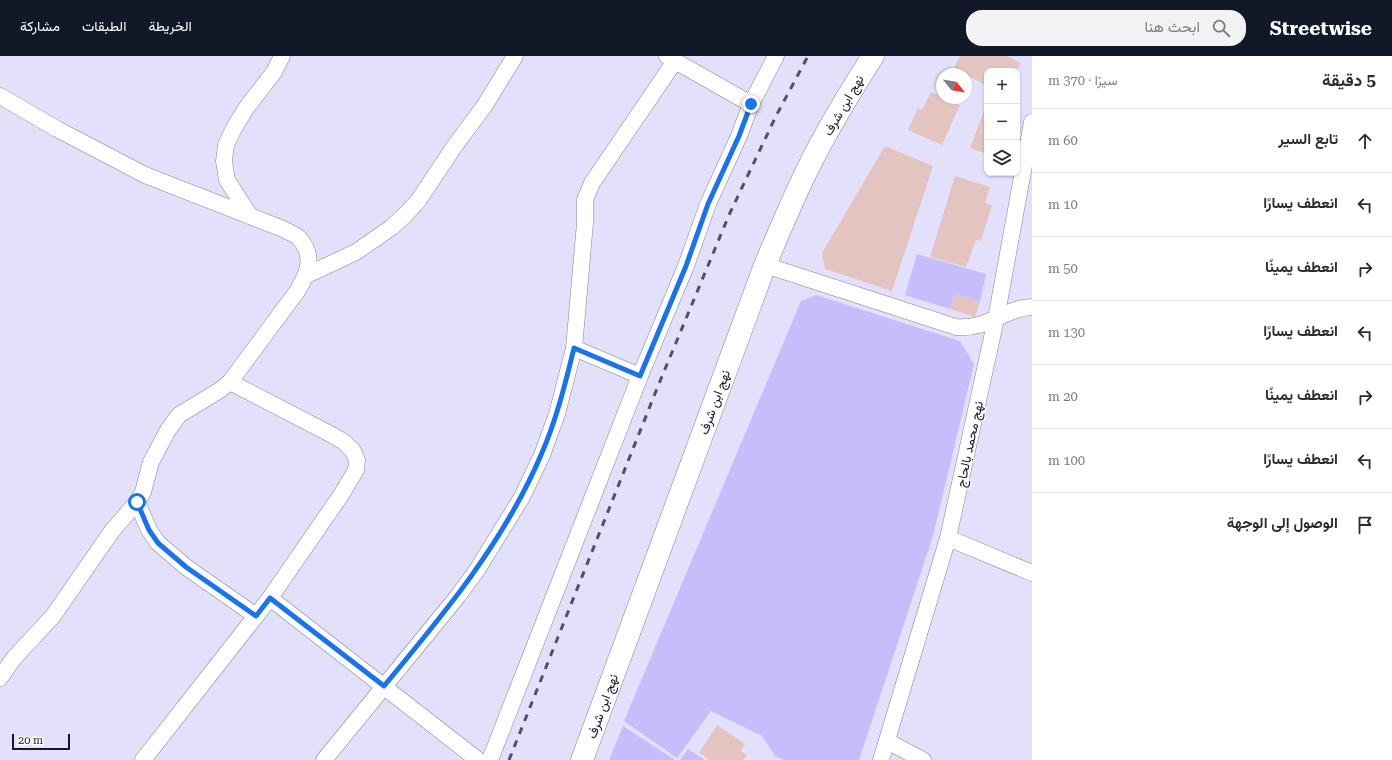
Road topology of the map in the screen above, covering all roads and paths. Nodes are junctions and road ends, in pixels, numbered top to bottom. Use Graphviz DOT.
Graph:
graph roads {
  1 [pos="282,56"];
  2 [pos="516,56"];
  3 [pos="776,56"];
  4 [pos="873,56"];
  5 [pos="671,58"];
  6 [pos="0,96"];
  7 [pos="751,104"];
  8 [pos="1032,122"];
  9 [pos="250,216"];
  10 [pos="765,265"];
  11 [pos="307,275"];
  12 [pos="1032,307"];
  13 [pos="996,319"];
  14 [pos="574,348"];
  15 [pos="640,376"];
  16 [pos="230,382"];
  17 [pos="137,502"];
  18 [pos="948,538"];
  19 [pos="1032,573"];
  20 [pos="270,598"];
  21 [pos="256,616"];
  22 [pos="0,678"];
  23 [pos="384,686"];
  24 [pos="887,742"];
  25 [pos="143,760"];
  26 [pos="324,760"];
  27 [pos="478,760"];
  28 [pos="490,760"];
  29 [pos="582,760"];
  30 [pos="881,760"];
  31 [pos="923,760"];
  1 -- 9 [label="street"];
  2 -- 11 [label="street"];
  3 -- 7 [label="street"];
  4 -- 10 [label="main road, نهج ابن شرف"];
  5 -- 7 [label="street"];
  5 -- 14 [label="street"];
  6 -- 9 [label="street"];
  7 -- 15 [label="street"];
  8 -- 13 [label="street, نهج محمد بالحاج"];
  9 -- 11 [label="street"];
  10 -- 13 [label="street"];
  10 -- 29 [label="main road, نهج ابن شرف"];
  11 -- 16 [label="street"];
  12 -- 13 [label="street"];
  13 -- 18 [label="street, نهج محمد بالحاج"];
  14 -- 15 [label="street"];
  14 -- 23 [label="street"];
  15 -- 28 [label="street"];
  16 -- 17 [label="street"];
  16 -- 20 [label="street"];
  17 -- 21 [label="street"];
  17 -- 22 [label="street"];
  18 -- 19 [label="street"];
  18 -- 24 [label="street, نهج محمد بالحاج"];
  20 -- 21 [label="street"];
  20 -- 23 [label="street"];
  21 -- 25 [label="street"];
  23 -- 26 [label="street"];
  23 -- 27 [label="street"];
  24 -- 30 [label="street, نهج محمد بالحاج"];
  24 -- 31 [label="street"];
}
